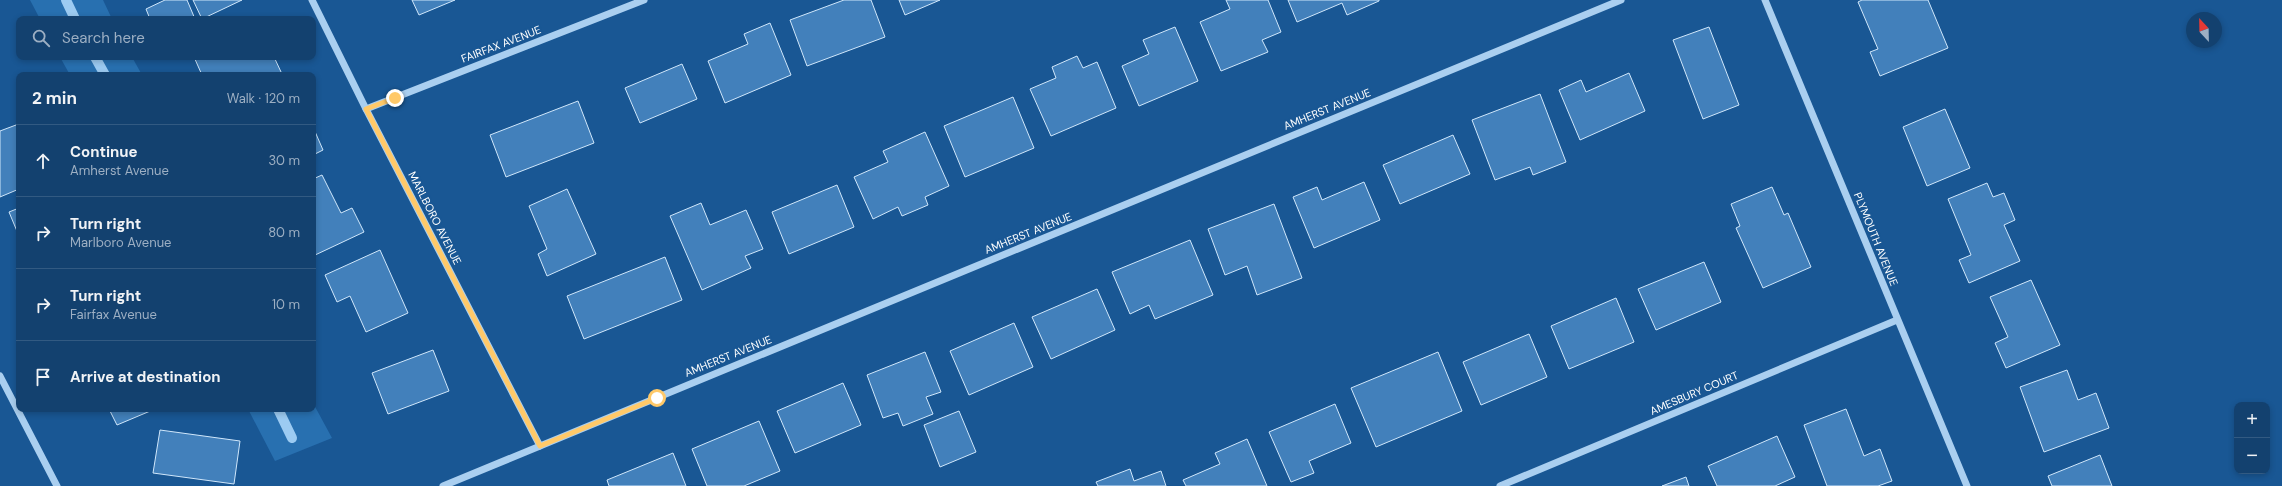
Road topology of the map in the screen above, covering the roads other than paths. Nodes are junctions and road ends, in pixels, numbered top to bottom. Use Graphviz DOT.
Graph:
graph roads {
  1 [pos="312,0"];
  2 [pos="644,0"];
  3 [pos="1621,0"];
  4 [pos="1765,0"];
  5 [pos="366,109"];
  6 [pos="1897,320"];
  7 [pos="0,376"];
  8 [pos="16,407"];
  9 [pos="19,412"];
  10 [pos="540,446"];
  11 [pos="57,486"];
  12 [pos="443,486"];
  13 [pos="1500,486"];
  14 [pos="1966,486"];
  1 -- 5 [label="street, MARLBORO AVENUE"];
  2 -- 5 [label="street, FAIRFAX AVENUE"];
  3 -- 10 [label="street, AMHERST AVENUE"];
  4 -- 6 [label="street, PLYMOUTH AVENUE"];
  5 -- 10 [label="street, MARLBORO AVENUE"];
  6 -- 13 [label="street, AMESBURY COURT"];
  6 -- 14 [label="street, PLYMOUTH AVENUE"];
  7 -- 8 [label="street"];
  9 -- 11 [label="street"];
  10 -- 12 [label="street, AMHERST AVENUE"];
}
